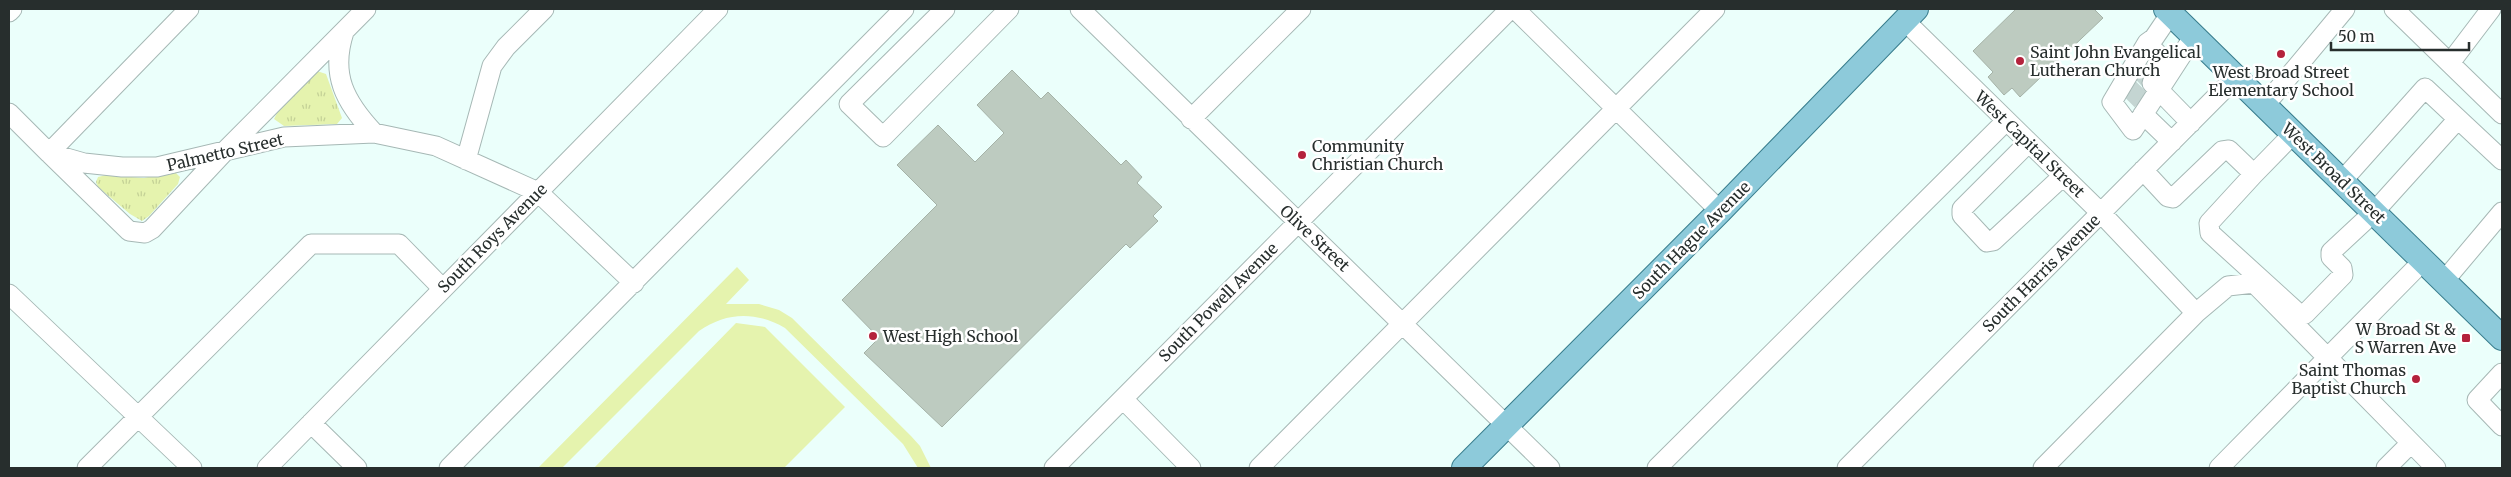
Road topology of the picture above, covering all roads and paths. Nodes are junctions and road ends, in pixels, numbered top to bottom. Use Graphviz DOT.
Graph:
graph roads {
  1 [pos="12,9"];
  2 [pos="189,9"];
  3 [pos="366,9"];
  4 [pos="544,9"];
  5 [pos="718,9"];
  6 [pos="904,9"];
  7 [pos="945,9"];
  8 [pos="1009,9"];
  9 [pos="1080,9"];
  10 [pos="1301,9"];
  11 [pos="1510,9"];
  12 [pos="1515,9"];
  13 [pos="1716,9"];
  14 [pos="2344,9"];
  15 [pos="2394,9"];
  16 [pos="2491,9"];
  17 [pos="2169,11"];
  18 [pos="9,12"];
  19 [pos="1911,15"];
  20 [pos="344,32"];
  21 [pos="2194,36"];
  22 [pos="2146,43"];
  23 [pos="2450,63"];
  24 [pos="2171,68"];
  25 [pos="2236,77"];
  26 [pos="829,86"];
  27 [pos="2155,86"];
  28 [pos="849,104"];
  29 [pos="2265,105"];
  30 [pos="2144,108"];
  31 [pos="1616,109"];
  32 [pos="9,113"];
  33 [pos="2502,114"];
  34 [pos="1191,119"];
  35 [pos="2458,119"];
  36 [pos="2006,120"];
  37 [pos="2191,123"];
  38 [pos="374,134"];
  39 [pos="2294,134"];
  40 [pos="2172,142"];
  41 [pos="2028,143"];
  42 [pos="226,150"];
  43 [pos="49,153"];
  44 [pos="2498,157"];
  45 [pos="466,160"];
  46 [pos="2143,170"];
  47 [pos="2254,174"];
  48 [pos="2063,176"];
  49 [pos="2342,181"];
  50 [pos="538,192"];
  51 [pos="1720,211"];
  52 [pos="2374,212"];
  53 [pos="2502,212"];
  54 [pos="2101,213"];
  55 [pos="1298,222"];
  56 [pos="2424,261"];
  57 [pos="2444,281"];
  58 [pos="634,283"];
  59 [pos="443,289"];
  60 [pos="9,294"];
  61 [pos="2196,313"];
  62 [pos="1403,323"];
  63 [pos="2502,338"];
  64 [pos="2327,360"];
  65 [pos="2500,380"];
  66 [pos="1122,399"];
  67 [pos="137,417"];
  68 [pos="311,423"];
  69 [pos="1507,425"];
  70 [pos="2502,426"];
  71 [pos="2411,443"];
  72 [pos="87,468"];
  73 [pos="192,468"];
  74 [pos="267,468"];
  75 [pos="357,468"];
  76 [pos="449,468"];
  77 [pos="1054,468"];
  78 [pos="1191,468"];
  79 [pos="1259,468"];
  80 [pos="1464,468"];
  81 [pos="1550,468"];
  82 [pos="1657,468"];
  83 [pos="1847,468"];
  84 [pos="2043,468"];
  85 [pos="2219,468"];
  86 [pos="2386,468"];
  87 [pos="2436,468"];
  1 -- 18 [label="street"];
  2 -- 43 [label="street"];
  3 -- 20 [label="street"];
  4 -- 45 [label="street"];
  5 -- 50 [label="street, South Roys Avenue"];
  6 -- 26 [label="street"];
  7 -- 28 [label="street"];
  8 -- 28 [label="street"];
  9 -- 34 [label="street, Olive Street"];
  10 -- 34 [label="street"];
  11 -- 55 [label="street, South Powell Avenue"];
  12 -- 31 [label="street"];
  13 -- 31 [label="street"];
  14 -- 29 [label="street"];
  15 -- 23 [label="street"];
  16 -- 23 [label="street"];
  17 -- 21 [label="main road, West Broad Street"];
  17 -- 22 [label="street"];
  19 -- 36 [label="street, West Capital Street"];
  19 -- 51 [label="main road, South Hague Avenue"];
  20 -- 38 [label="street"];
  20 -- 42 [label="street"];
  21 -- 24 [label="street"];
  21 -- 25 [label="main road, West Broad Street"];
  22 -- 24 [label="street"];
  22 -- 30 [label="street"];
  23 -- 33 [label="street"];
  24 -- 27 [label="street"];
  25 -- 29 [label="main road, West Broad Street"];
  25 -- 37 [label="street, South Harris Avenue"];
  26 -- 28 [label="street"];
  26 -- 58 [label="street"];
  27 -- 30 [label="street"];
  27 -- 37 [label="street"];
  29 -- 39 [label="main road, West Broad Street"];
  30 -- 40 [label="street"];
  31 -- 51 [label="street"];
  31 -- 62 [label="street"];
  32 -- 43 [label="street"];
  34 -- 55 [label="street, Olive Street"];
  35 -- 44 [label="street"];
  35 -- 49 [label="street"];
  35 -- 52 [label="street"];
  36 -- 41 [label="street, West Capital Street"];
  36 -- 82 [label="street"];
  37 -- 40 [label="street, South Harris Avenue"];
  38 -- 42 [label="street, Palmetto Street"];
  38 -- 45 [label="street, Palmetto Street"];
  39 -- 47 [label="street"];
  39 -- 49 [label="main road, West Broad Street"];
  40 -- 46 [label="street, South Harris Avenue"];
  41 -- 48 [label="street, West Capital Street"];
  41 -- 48 [label="street"];
  42 -- 43 [label="street, Palmetto Street"];
  42 -- 43 [label="street"];
  45 -- 50 [label="street, Palmetto Street"];
  46 -- 47 [label="street"];
  46 -- 54 [label="street, South Harris Avenue"];
  47 -- 52 [label="street"];
  48 -- 54 [label="street, West Capital Street"];
  49 -- 52 [label="main road, West Broad Street"];
  50 -- 58 [label="street, Palmetto Street"];
  50 -- 59 [label="street, South Roys Avenue"];
  51 -- 69 [label="main road, South Hague Avenue"];
  52 -- 56 [label="main road, West Broad Street"];
  53 -- 57 [label="street"];
  54 -- 61 [label="street, West Capital Street"];
  54 -- 83 [label="street, South Harris Avenue"];
  55 -- 62 [label="street, Olive Street"];
  55 -- 66 [label="street, South Powell Avenue"];
  56 -- 57 [label="main road, West Broad Street"];
  56 -- 64 [label="street"];
  57 -- 63 [label="main road, West Broad Street"];
  58 -- 76 [label="street"];
  59 -- 67 [label="street"];
  59 -- 68 [label="street, South Roys Avenue"];
  60 -- 67 [label="street"];
  61 -- 64 [label="street"];
  61 -- 84 [label="street"];
  62 -- 69 [label="street, Olive Street"];
  62 -- 79 [label="street"];
  64 -- 71 [label="street"];
  64 -- 85 [label="street"];
  65 -- 70 [label="street"];
  66 -- 77 [label="street, South Powell Avenue"];
  66 -- 78 [label="street"];
  67 -- 72 [label="street"];
  67 -- 73 [label="street"];
  68 -- 74 [label="street, South Roys Avenue"];
  68 -- 75 [label="street"];
  69 -- 80 [label="main road, South Hague Avenue"];
  69 -- 81 [label="street, Olive Street"];
  71 -- 86 [label="street"];
  71 -- 87 [label="street"];
}
